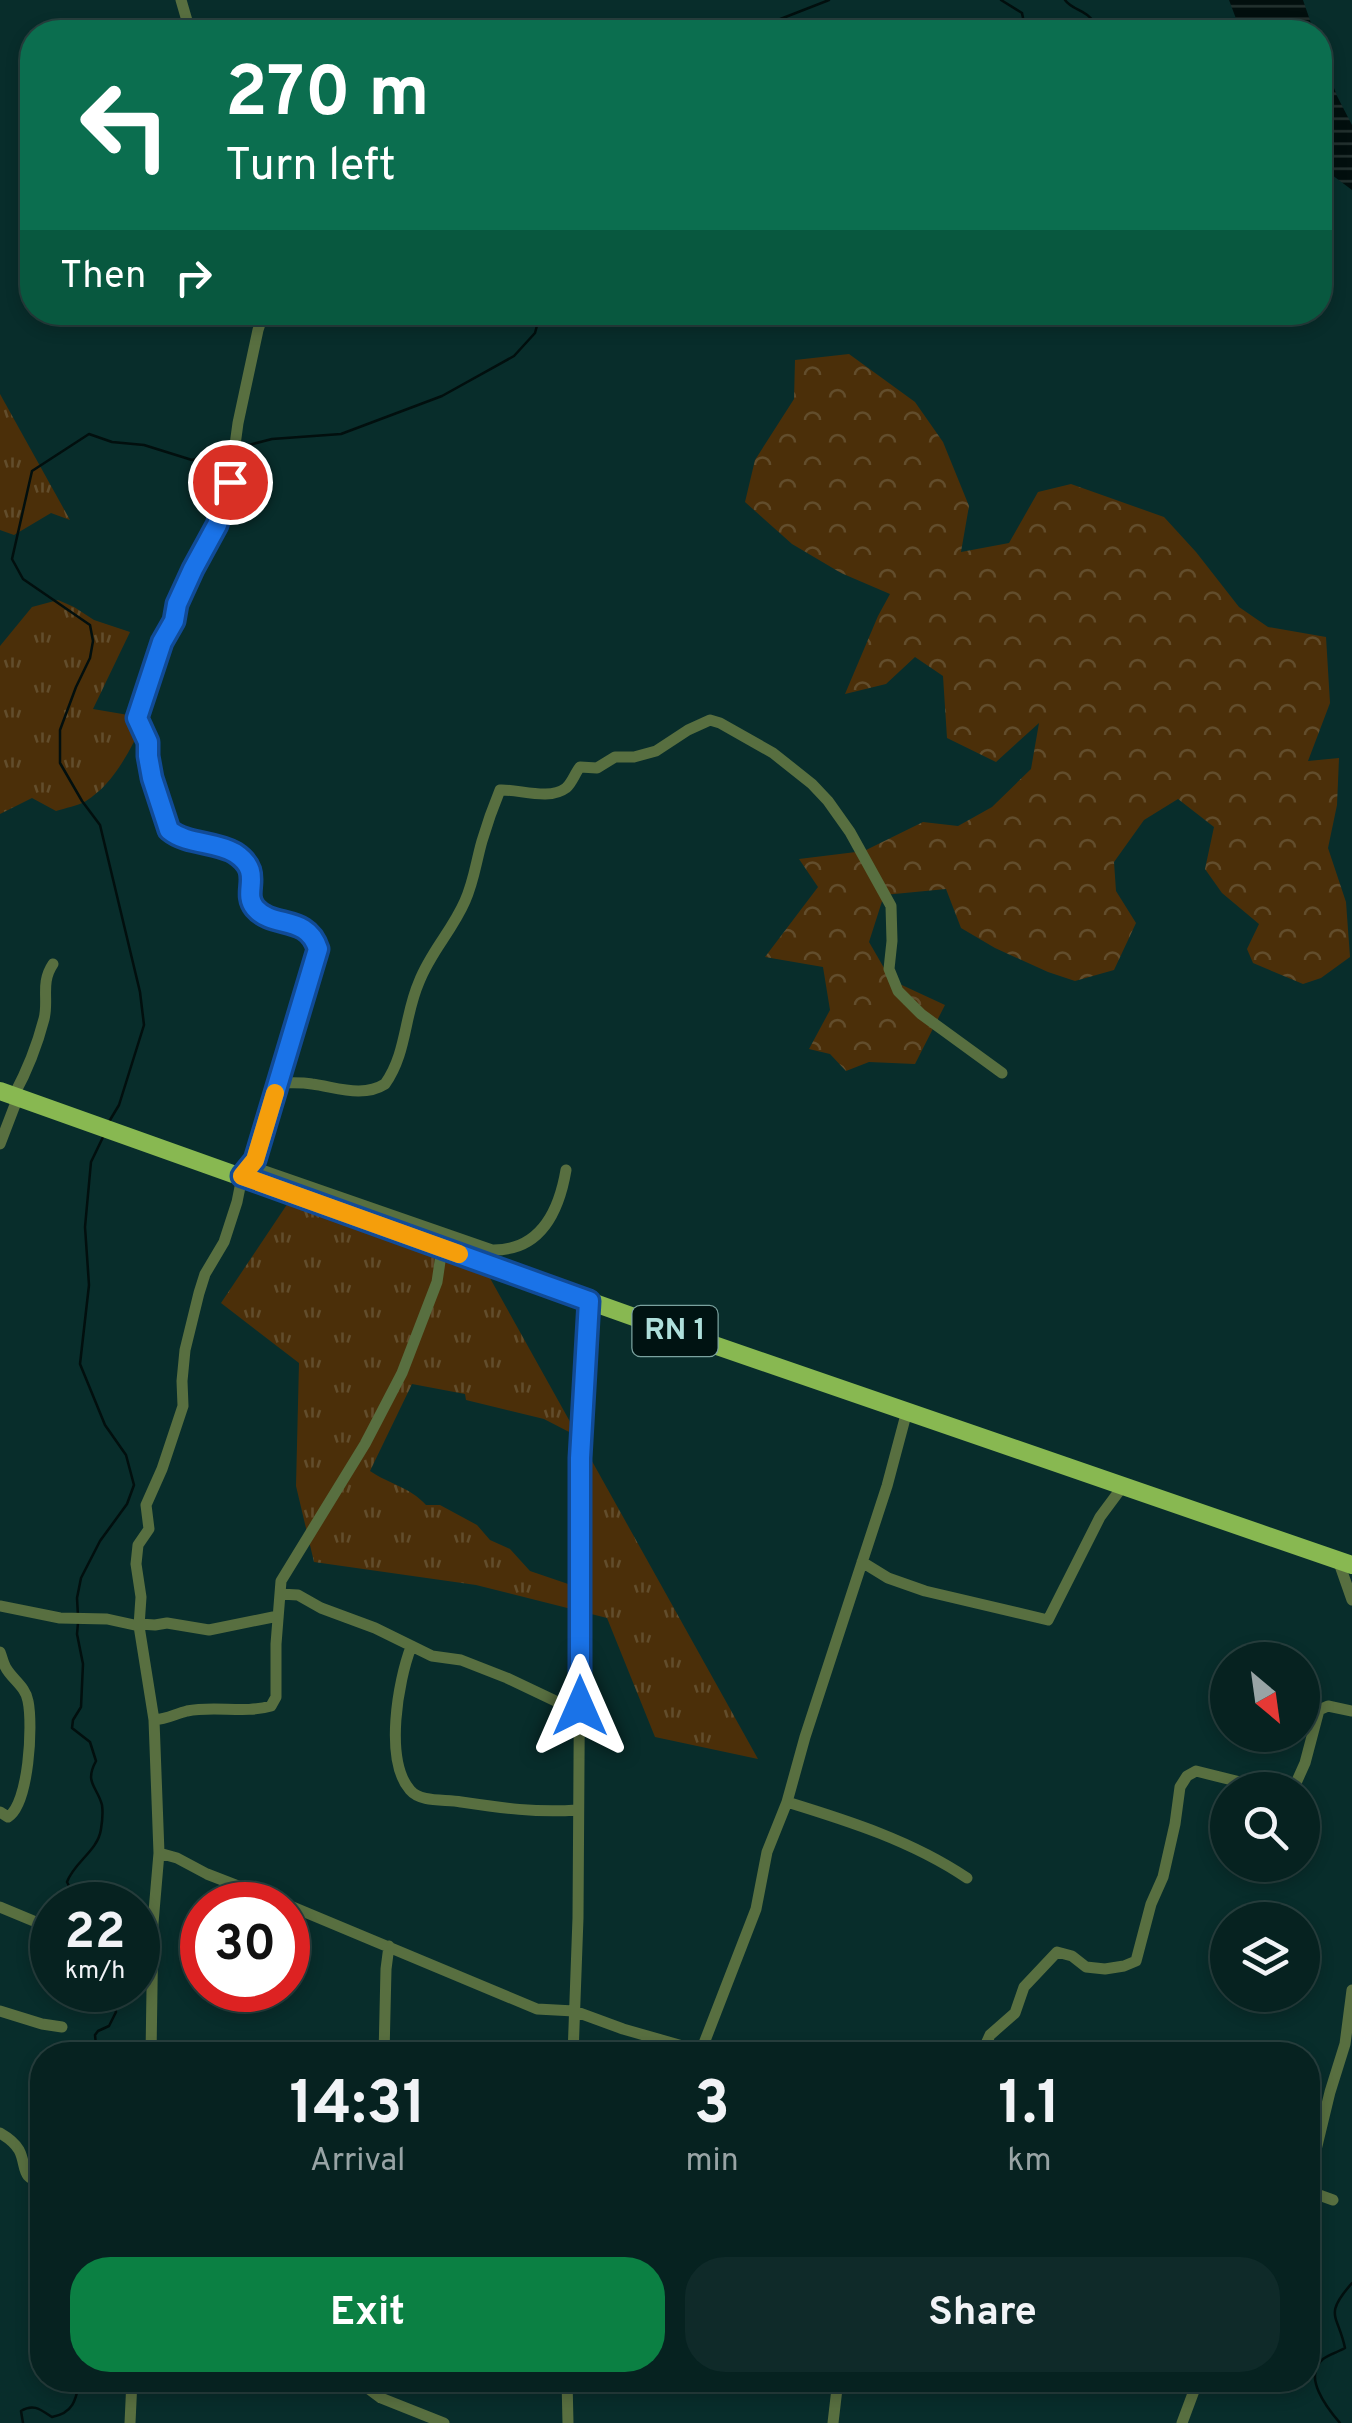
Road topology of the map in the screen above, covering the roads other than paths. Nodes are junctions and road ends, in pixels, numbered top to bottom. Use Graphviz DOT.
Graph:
graph roads {
  1 [pos="260,325"];
  2 [pos="53,964"];
  3 [pos="1002,1073"];
  4 [pos="278,1083"];
  5 [pos="11,1094"];
  6 [pos="0,1144"];
  7 [pos="566,1170"];
  8 [pos="246,1171"];
  9 [pos="442,1248"];
  10 [pos="589,1301"];
  11 [pos="907,1412"];
  12 [pos="1122,1486"];
  13 [pos="862,1562"];
  14 [pos="1345,1563"];
  15 [pos="280,1594"];
  16 [pos="1352,1600"];
  17 [pos="0,1606"];
  18 [pos="278,1616"];
  19 [pos="139,1625"];
  20 [pos="411,1646"];
  21 [pos="0,1652"];
  22 [pos="580,1706"];
  23 [pos="1352,1711"];
  24 [pos="154,1720"];
  25 [pos="1301,1772"];
  26 [pos="1210,1775"];
  27 [pos="787,1802"];
  28 [pos="578,1810"];
  29 [pos="0,1812"];
  30 [pos="159,1853"];
  31 [pos="967,1878"];
  32 [pos="228,1882"];
  33 [pos="0,1907"];
  34 [pos="310,1914"];
  35 [pos="30,1920"];
  36 [pos="390,1946"];
  37 [pos="1352,1990"];
  38 [pos="574,2010"];
  39 [pos="0,2011"];
  40 [pos="62,2028"];
  41 [pos="151,2042"];
  42 [pos="384,2042"];
  43 [pos="573,2042"];
  44 [pos="670,2042"];
  45 [pos="711,2042"];
  46 [pos="987,2042"];
  47 [pos="0,2133"];
  48 [pos="1320,2133"];
  49 [pos="30,2177"];
  50 [pos="1320,2195"];
  51 [pos="1333,2200"];
  52 [pos="131,2392"];
  53 [pos="373,2392"];
  54 [pos="567,2392"];
  55 [pos="837,2392"];
  56 [pos="1194,2392"];
  57 [pos="130,2423"];
  58 [pos="444,2423"];
  59 [pos="568,2423"];
  60 [pos="833,2423"];
  61 [pos="1182,2423"];
  1 -- 4 [label="street"];
  2 -- 5 [label="street"];
  3 -- 4 [label="street"];
  4 -- 8 [label="street"];
  5 -- 6 [label="street"];
  5 -- 8 [label="main road, RN 1"];
  7 -- 8 [label="street"];
  8 -- 9 [label="main road, RN 1"];
  8 -- 19 [label="street"];
  9 -- 10 [label="main road, RN 1"];
  9 -- 15 [label="street"];
  10 -- 11 [label="main road, RN 1"];
  10 -- 22 [label="street"];
  11 -- 12 [label="main road, RN 1"];
  11 -- 13 [label="street"];
  12 -- 13 [label="street"];
  12 -- 14 [label="main road, RN 1"];
  13 -- 27 [label="street"];
  14 -- 16 [label="street"];
  15 -- 18 [label="street"];
  15 -- 20 [label="street"];
  17 -- 19 [label="street"];
  18 -- 19 [label="street"];
  18 -- 24 [label="street"];
  19 -- 24 [label="street"];
  20 -- 22 [label="street"];
  20 -- 28 [label="street"];
  21 -- 29 [label="street"];
  22 -- 28 [label="street"];
  23 -- 25 [label="street"];
  24 -- 30 [label="street"];
  26 -- 46 [label="street"];
  27 -- 31 [label="street"];
  27 -- 45 [label="street"];
  28 -- 38 [label="street"];
  30 -- 32 [label="street"];
  30 -- 41 [label="street"];
  33 -- 35 [label="street"];
  34 -- 36 [label="street"];
  36 -- 38 [label="street"];
  36 -- 42 [label="street"];
  37 -- 48 [label="street"];
  38 -- 43 [label="street"];
  38 -- 44 [label="street"];
  39 -- 40 [label="street"];
  47 -- 49 [label="street"];
  50 -- 51 [label="street"];
  52 -- 57 [label="street"];
  53 -- 58 [label="street"];
  54 -- 59 [label="street"];
  55 -- 60 [label="street"];
  56 -- 61 [label="street"];
}
